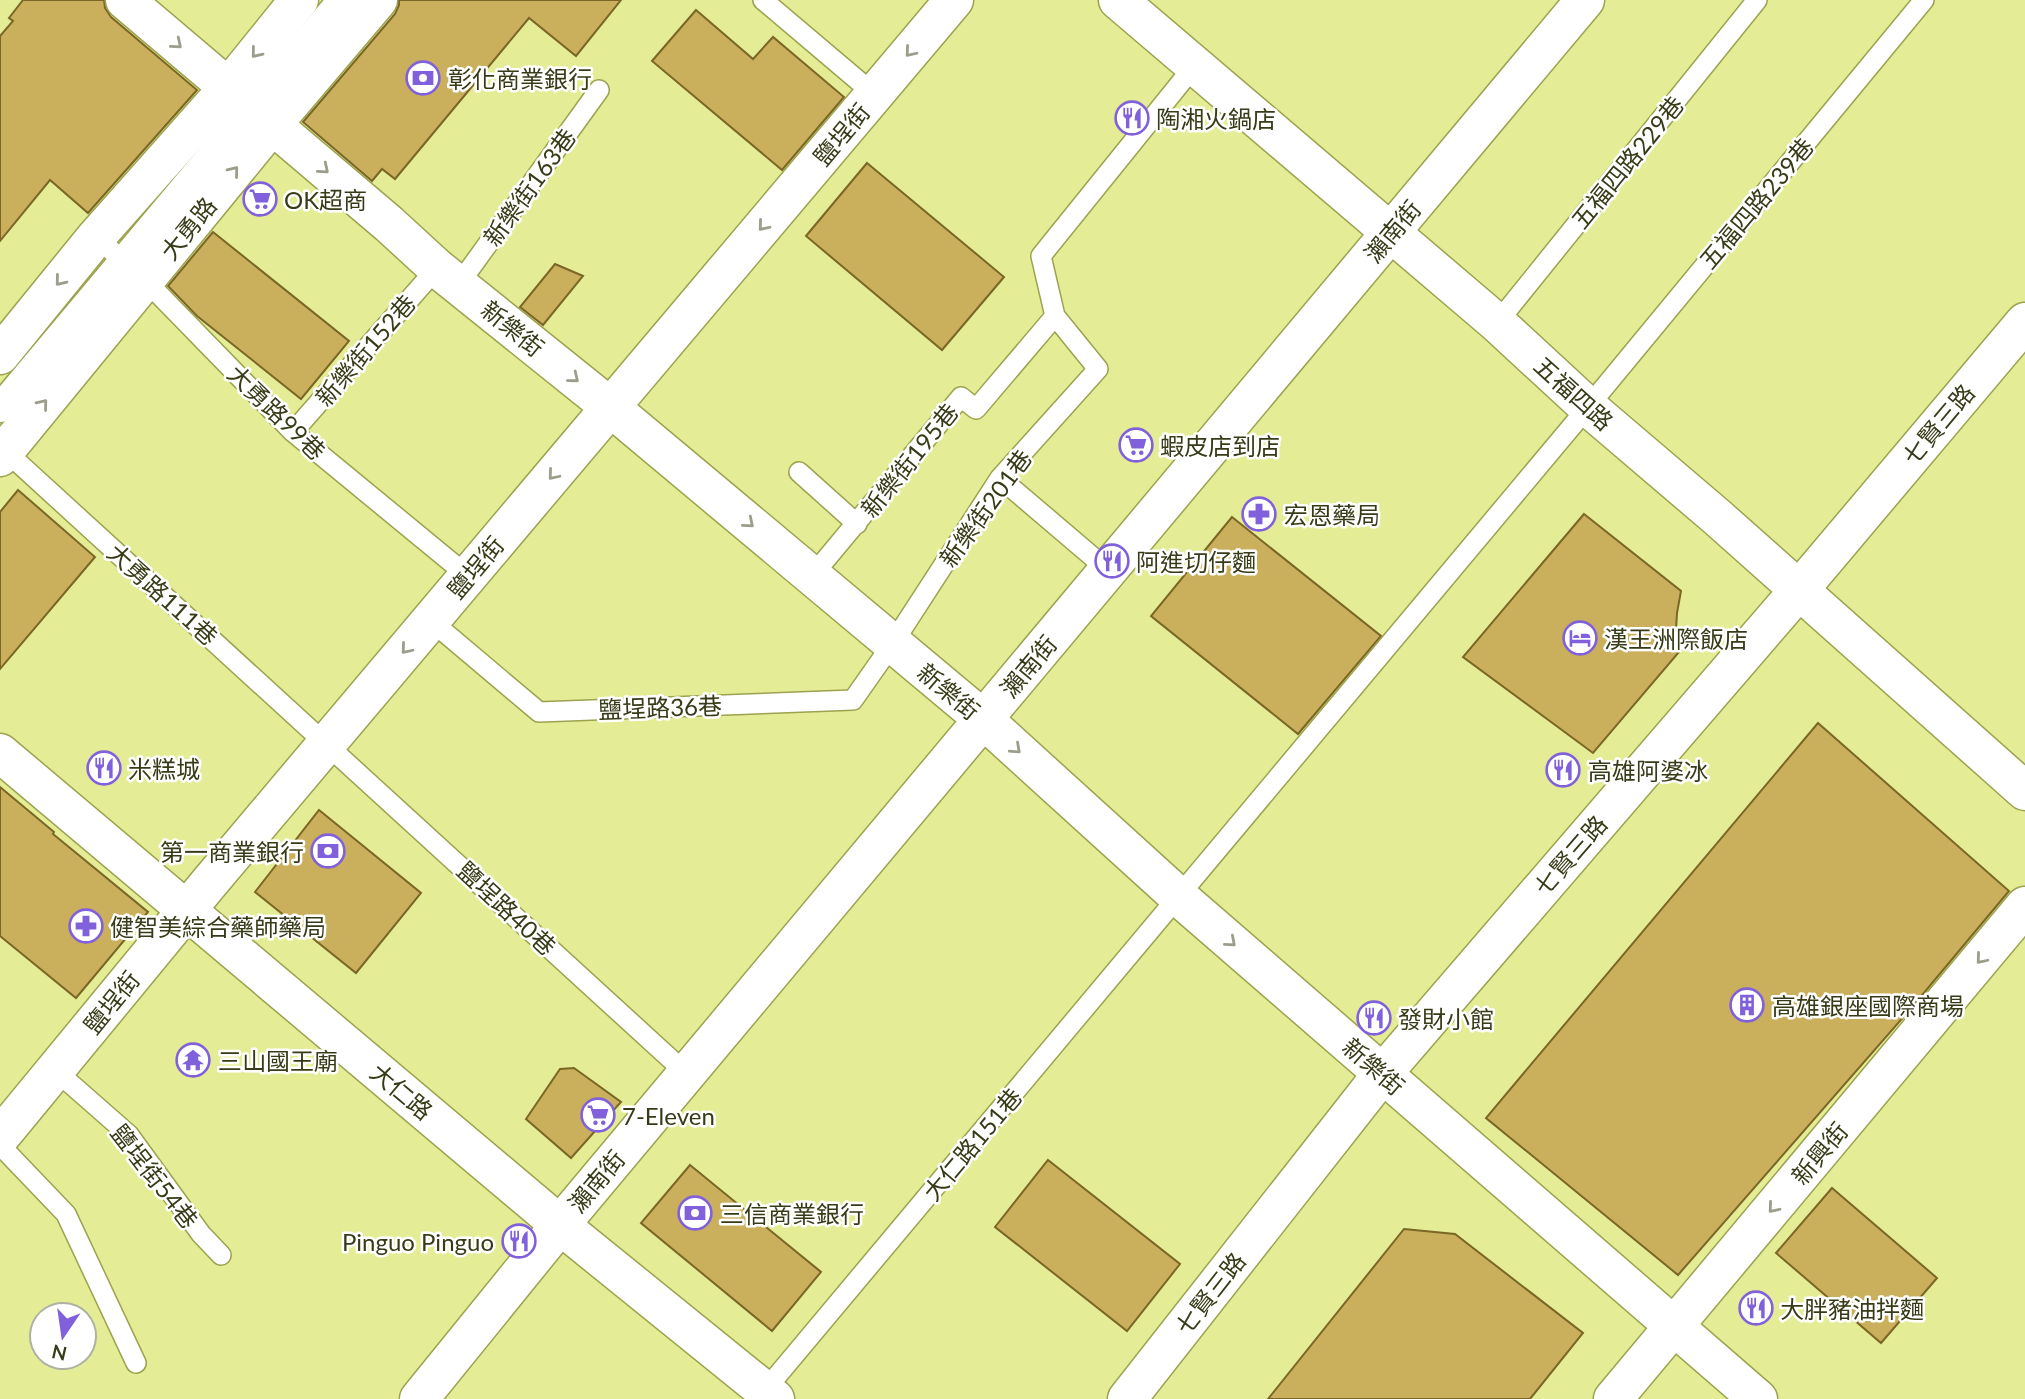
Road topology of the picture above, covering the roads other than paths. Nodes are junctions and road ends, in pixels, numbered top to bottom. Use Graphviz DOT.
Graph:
graph roads {
  1 [pos="125,0"];
  2 [pos="299,0"];
  3 [pos="342,0"];
  4 [pos="378,0"];
  5 [pos="763,0"];
  6 [pos="954,0"];
  7 [pos="1118,0"];
  8 [pos="1585,0"];
  9 [pos="1757,0"];
  10 [pos="1924,0"];
  11 [pos="1195,65"];
  12 [pos="599,90"];
  13 [pos="874,94"];
  14 [pos="251,107"];
  15 [pos="1390,233"];
  16 [pos="122,259"];
  17 [pos="448,276"];
  18 [pos="1055,316"];
  19 [pos="2025,322"];
  20 [pos="1497,323"];
  21 [pos="0,355"];
  22 [pos="610,407"];
  23 [pos="1588,407"];
  24 [pos="0,408"];
  25 [pos="293,432"];
  26 [pos="2,451"];
  27 [pos="799,472"];
  28 [pos="1000,478"];
  29 [pos="857,524"];
  30 [pos="1108,570"];
  31 [pos="468,576"];
  32 [pos="812,576"];
  33 [pos="1799,590"];
  34 [pos="430,620"];
  35 [pos="893,643"];
  36 [pos="984,719"];
  37 [pos="327,743"];
  38 [pos="0,753"];
  39 [pos="2025,791"];
  40 [pos="1179,897"];
  41 [pos="2025,906"];
  42 [pos="186,910"];
  43 [pos="55,1070"];
  44 [pos="1383,1073"];
  45 [pos="687,1074"];
  46 [pos="4,1127"];
  47 [pos="560,1225"];
  48 [pos="221,1255"];
  49 [pos="1674,1326"];
  50 [pos="136,1363"];
  51 [pos="766,1396"];
  52 [pos="419,1399"];
  53 [pos="1127,1399"];
  54 [pos="1613,1399"];
  55 [pos="1758,1399"];
  1 -- 14 [label="street, 新樂街, one-way"];
  2 -- 14 [label="street, 大勇路, one-way"];
  3 -- 14 [label="street"];
  4 -- 14 [label="street, 大勇路"];
  5 -- 13 [label="lane"];
  6 -- 13 [label="street, 鹽埕街, one-way"];
  7 -- 11 [label="street, 五福四路"];
  8 -- 15 [label="street, 瀨南街"];
  9 -- 20 [label="lane, 五福四路229巷"];
  10 -- 23 [label="lane, 五福四路239巷"];
  11 -- 15 [label="street, 五福四路"];
  11 -- 18 [label="lane"];
  12 -- 17 [label="lane, 新樂街163巷"];
  13 -- 22 [label="street, 鹽埕街, one-way"];
  14 -- 16 [label="street, 大勇路"];
  16 -- 14 [label="street, 大勇路, one-way"];
  14 -- 17 [label="street, 新樂街, one-way"];
  15 -- 20 [label="street, 五福四路"];
  15 -- 30 [label="street, 瀨南街"];
  16 -- 21 [label="street, 大勇路, one-way"];
  16 -- 24 [label="street"];
  16 -- 25 [label="lane, 大勇路99巷"];
  26 -- 16 [label="street, 大勇路, one-way"];
  17 -- 22 [label="street, 新樂街, one-way"];
  17 -- 25 [label="lane, 新樂街152巷"];
  18 -- 28 [label="lane, 新樂街201巷"];
  18 -- 29 [label="lane, 新樂街195巷"];
  19 -- 33 [label="street, 七賢三路"];
  20 -- 23 [label="street, 五福四路"];
  22 -- 31 [label="street, 鹽埕街, one-way"];
  22 -- 32 [label="street, 新樂街, one-way"];
  23 -- 33 [label="street, 五福四路"];
  23 -- 40 [label="lane, 五福四路239巷"];
  25 -- 31 [label="lane, 大勇路99巷"];
  26 -- 37 [label="lane, 大勇路111巷"];
  27 -- 29 [label="lane"];
  28 -- 30 [label="lane"];
  28 -- 35 [label="lane, 新樂街201巷"];
  29 -- 32 [label="lane, 新樂街195巷"];
  30 -- 36 [label="street, 瀨南街"];
  31 -- 34 [label="street, 鹽埕街"];
  32 -- 35 [label="street, 新樂街"];
  33 -- 39 [label="street, 五福四路"];
  33 -- 44 [label="street, 七賢三路"];
  34 -- 35 [label="lane, 鹽埕路36巷"];
  34 -- 37 [label="street, 鹽埕街, one-way"];
  35 -- 36 [label="street, 新樂街"];
  36 -- 40 [label="street, 新樂街, one-way"];
  36 -- 45 [label="street, 瀨南街"];
  37 -- 42 [label="street, 鹽埕街"];
  37 -- 45 [label="lane, 鹽埕路40巷"];
  38 -- 42 [label="street, 大仁路"];
  40 -- 44 [label="street, 新樂街, one-way"];
  40 -- 51 [label="lane, 大仁路151巷"];
  41 -- 49 [label="street, 新興街, one-way"];
  42 -- 43 [label="street, 鹽埕街"];
  42 -- 47 [label="street, 大仁路"];
  43 -- 46 [label="street, 鹽埕街"];
  43 -- 48 [label="lane, 鹽埕街54巷"];
  44 -- 49 [label="street, 新樂街"];
  44 -- 53 [label="street, 七賢三路"];
  45 -- 47 [label="street, 瀨南街"];
  46 -- 50 [label="lane"];
  47 -- 51 [label="street, 大仁路"];
  47 -- 52 [label="street, 瀨南街"];
  49 -- 54 [label="street, 新興街"];
  49 -- 55 [label="street, 新樂街"];
}
